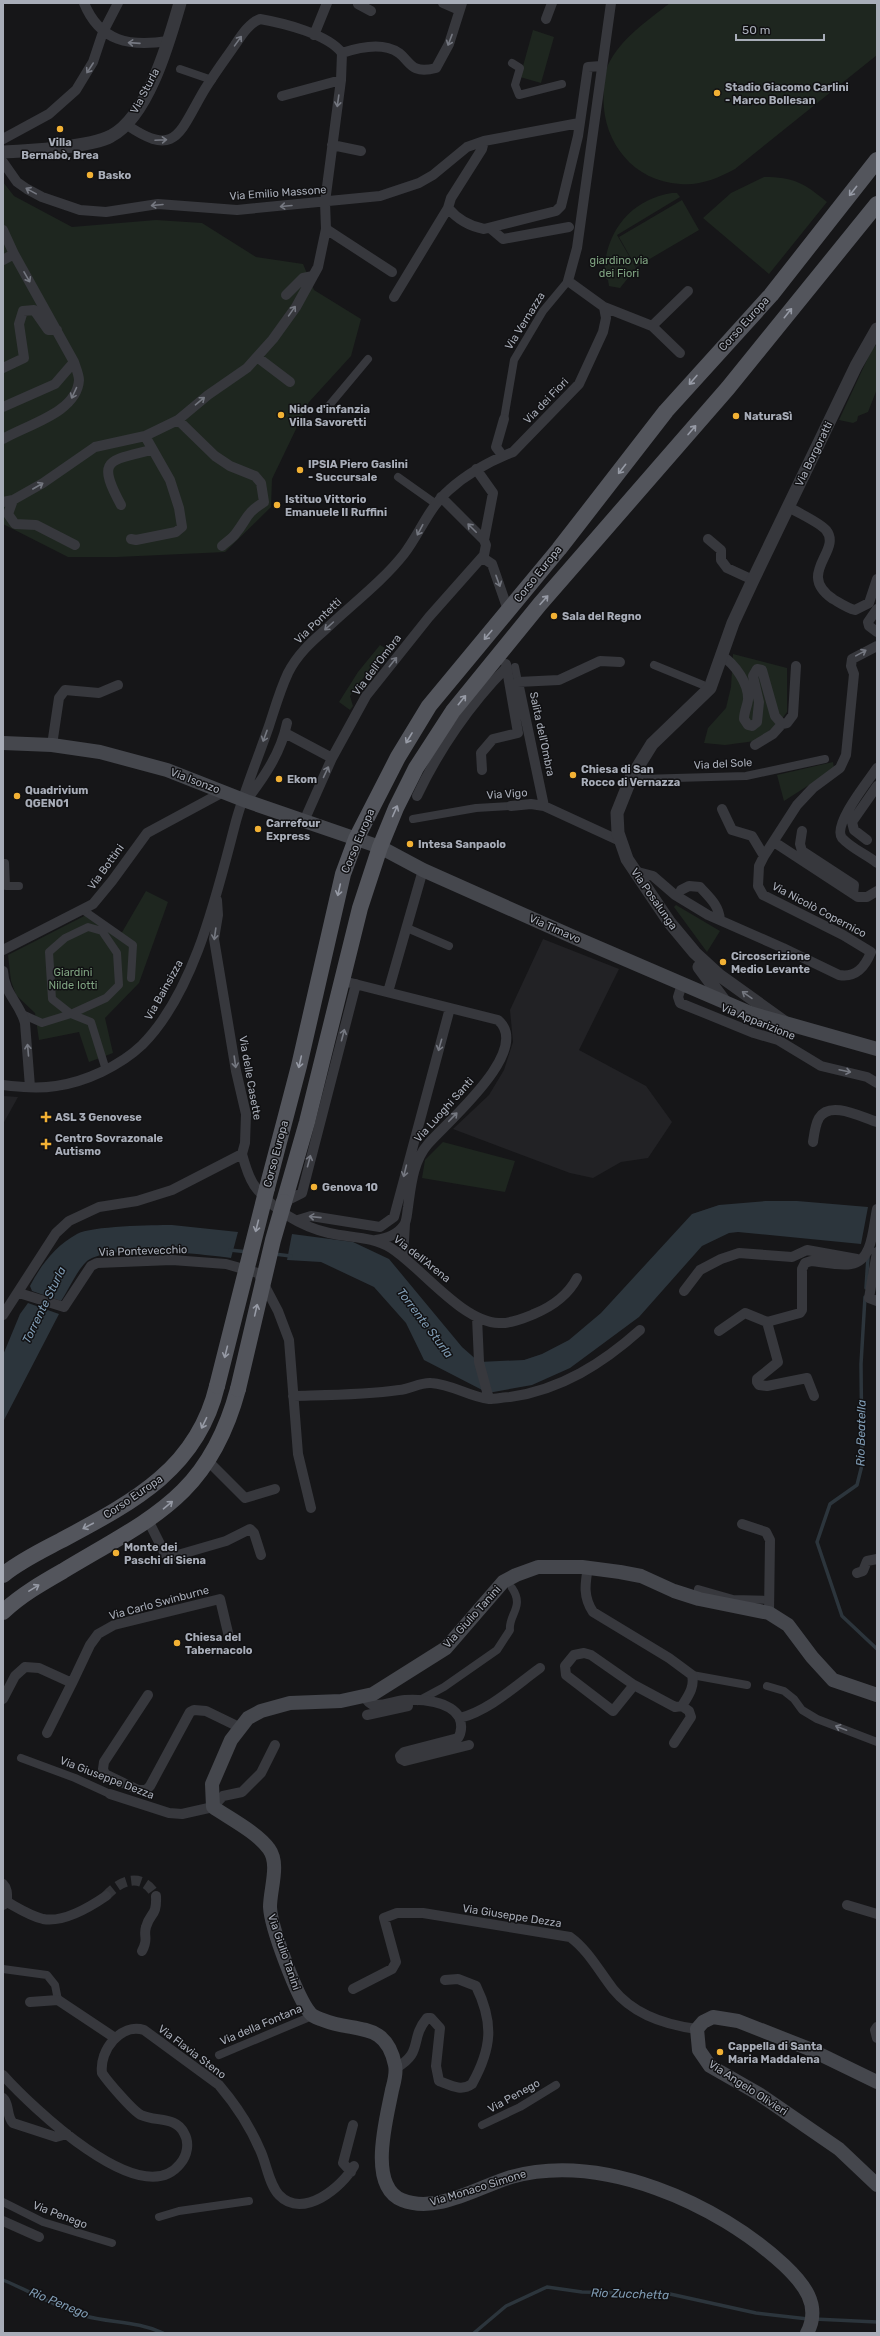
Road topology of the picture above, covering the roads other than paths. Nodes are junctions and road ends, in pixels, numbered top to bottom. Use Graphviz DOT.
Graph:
graph roads {
  1 [pos="84,3"];
  2 [pos="118,3"];
  3 [pos="180,3"];
  4 [pos="327,3"];
  5 [pos="357,3"];
  6 [pos="443,3"];
  7 [pos="552,3"];
  8 [pos="611,3"];
  9 [pos="461,6"];
  10 [pos="371,11"];
  11 [pos="546,19"];
  12 [pos="103,32"];
  13 [pos="314,35"];
  14 [pos="168,41"];
  15 [pos="342,53"];
  16 [pos="510,61"];
  17 [pos="601,66"];
  18 [pos="180,68"];
  19 [pos="212,80"];
  20 [pos="341,80"];
  21 [pos="562,84"];
  22 [pos="282,96"];
  23 [pos="580,122"];
  24 [pos="127,125"];
  25 [pos="3,139"];
  26 [pos="484,141"];
  27 [pos="332,145"];
  28 [pos="361,151"];
  29 [pos="3,152"];
  30 [pos="877,160"];
  31 [pos="3,162"];
  32 [pos="325,202"];
  33 [pos="877,204"];
  34 [pos="448,208"];
  35 [pos="574,226"];
  36 [pos="490,228"];
  37 [pos="326,229"];
  38 [pos="3,230"];
  39 [pos="14,254"];
  40 [pos="3,260"];
  41 [pos="392,272"];
  42 [pos="313,276"];
  43 [pos="568,281"];
  44 [pos="688,291"];
  45 [pos="286,296"];
  46 [pos="394,297"];
  47 [pos="604,307"];
  48 [pos="652,326"];
  49 [pos="877,329"];
  50 [pos="57,330"];
  51 [pos="680,353"];
  52 [pos="257,357"];
  53 [pos="368,359"];
  54 [pos="74,362"];
  55 [pos="3,368"];
  56 [pos="290,382"];
  57 [pos="3,407"];
  58 [pos="327,408"];
  59 [pos="504,419"];
  60 [pos="178,420"];
  61 [pos="145,436"];
  62 [pos="3,439"];
  63 [pos="151,450"];
  64 [pos="502,455"];
  65 [pos="476,470"];
  66 [pos="398,477"];
  67 [pos="14,500"];
  68 [pos="438,501"];
  69 [pos="3,502"];
  70 [pos="121,505"];
  71 [pos="789,507"];
  72 [pos="131,539"];
  73 [pos="708,539"];
  74 [pos="484,540"];
  75 [pos="74,545"];
  76 [pos="222,546"];
  77 [pos="480,560"];
  78 [pos="877,579"];
  79 [pos="753,580"];
  80 [pos="877,609"];
  81 [pos="508,610"];
  82 [pos="877,632"];
  83 [pos="877,646"];
  84 [pos="503,650"];
  85 [pos="722,656"];
  86 [pos="620,662"];
  87 [pos="654,665"];
  88 [pos="796,666"];
  89 [pos="510,667"];
  90 [pos="518,682"];
  91 [pos="703,685"];
  92 [pos="118,686"];
  93 [pos="782,724"];
  94 [pos="3,743"];
  95 [pos="52,745"];
  96 [pos="755,745"];
  97 [pos="332,758"];
  98 [pos="825,759"];
  99 [pos="877,768"];
  100 [pos="482,770"];
  101 [pos="624,770"];
  102 [pos="877,786"];
  103 [pos="223,792"];
  104 [pos="417,796"];
  105 [pos="245,800"];
  106 [pos="511,806"];
  107 [pos="544,806"];
  108 [pos="722,809"];
  109 [pos="413,819"];
  110 [pos="304,821"];
  111 [pos="802,831"];
  112 [pos="356,839"];
  113 [pos="866,840"];
  114 [pos="620,841"];
  115 [pos="774,842"];
  116 [pos="380,847"];
  117 [pos="764,856"];
  118 [pos="3,863"];
  119 [pos="877,863"];
  120 [pos="423,870"];
  121 [pos="634,871"];
  122 [pos="19,886"];
  123 [pos="681,890"];
  124 [pos="877,891"];
  125 [pos="853,894"];
  126 [pos="217,896"];
  127 [pos="83,910"];
  128 [pos="720,920"];
  129 [pos="407,928"];
  130 [pos="449,946"];
  131 [pos="3,950"];
  132 [pos="695,953"];
  133 [pos="874,954"];
  134 [pos="698,967"];
  135 [pos="3,971"];
  136 [pos="131,978"];
  137 [pos="719,980"];
  138 [pos="349,983"];
  139 [pos="685,984"];
  140 [pos="388,992"];
  141 [pos="725,1002"];
  142 [pos="450,1008"];
  143 [pos="22,1014"];
  144 [pos="71,1014"];
  145 [pos="788,1024"];
  146 [pos="877,1049"];
  147 [pos="106,1070"];
  148 [pos="872,1077"];
  149 [pos="877,1083"];
  150 [pos="3,1085"];
  151 [pos="30,1087"];
  152 [pos="877,1122"];
  153 [pos="812,1142"];
  154 [pos="242,1154"];
  155 [pos="877,1209"];
  156 [pos="298,1220"];
  157 [pos="405,1224"];
  158 [pos="376,1240"];
  159 [pos="870,1255"];
  160 [pos="403,1257"];
  161 [pos="577,1278"];
  162 [pos="684,1291"];
  163 [pos="22,1295"];
  164 [pos="873,1300"];
  165 [pos="3,1315"];
  166 [pos="477,1321"];
  167 [pos="767,1322"];
  168 [pos="640,1330"];
  169 [pos="719,1331"];
  170 [pos="293,1396"];
  171 [pos="488,1396"];
  172 [pos="814,1396"];
  173 [pos="208,1461"];
  174 [pos="275,1489"];
  175 [pos="311,1508"];
  176 [pos="148,1520"];
  177 [pos="742,1524"];
  178 [pos="261,1555"];
  179 [pos="877,1559"];
  180 [pos="588,1567"];
  181 [pos="857,1573"];
  182 [pos="3,1575"];
  183 [pos="512,1588"];
  184 [pos="698,1589"];
  185 [pos="769,1607"];
  186 [pos="3,1612"];
  187 [pos="229,1637"];
  188 [pos="540,1668"];
  189 [pos="692,1675"];
  190 [pos="72,1683"];
  191 [pos="634,1685"];
  192 [pos="747,1685"];
  193 [pos="767,1686"];
  194 [pos="148,1694"];
  195 [pos="877,1695"];
  196 [pos="365,1697"];
  197 [pos="3,1698"];
  198 [pos="418,1701"];
  199 [pos="682,1706"];
  200 [pos="367,1715"];
  201 [pos="460,1718"];
  202 [pos="239,1727"];
  203 [pos="47,1733"];
  204 [pos="877,1742"];
  205 [pos="674,1743"];
  206 [pos="275,1745"];
  207 [pos="469,1745"];
  208 [pos="21,1758"];
  209 [pos="110,1794"];
  210 [pos="214,1807"];
  211 [pos="3,1884"];
  212 [pos="106,1896"];
  213 [pos="156,1896"];
  214 [pos="5,1903"];
  215 [pos="847,1905"];
  216 [pos="877,1914"];
  217 [pos="142,1951"];
  218 [pos="3,1969"];
  219 [pos="445,1980"];
  220 [pos="353,1989"];
  221 [pos="58,2000"];
  222 [pos="30,2002"];
  223 [pos="312,2016"];
  224 [pos="877,2027"];
  225 [pos="697,2029"];
  226 [pos="115,2038"];
  227 [pos="877,2038"];
  228 [pos="219,2055"];
  229 [pos="396,2068"];
  230 [pos="3,2075"];
  231 [pos="877,2082"];
  232 [pos="556,2085"];
  233 [pos="3,2098"];
  234 [pos="482,2125"];
  235 [pos="353,2126"];
  236 [pos="71,2137"];
  237 [pos="877,2184"];
  238 [pos="249,2201"];
  239 [pos="3,2202"];
  240 [pos="159,2216"];
  241 [pos="3,2220"];
  242 [pos="39,2237"];
  243 [pos="112,2243"];
  244 [pos="810,2325"];
  1 -- 12 [label="street"];
  2 -- 12 [label="street"];
  3 -- 14 [label="street, Via Sturla"];
  4 -- 13 [label="street"];
  5 -- 10 [label="street"];
  6 -- 9 [label="street"];
  7 -- 11 [label="street"];
  8 -- 17 [label="street, Via Vernazza"];
  9 -- 15 [label="street, one-way"];
  14 -- 12 [label="street, one-way"];
  12 -- 25 [label="street, one-way"];
  13 -- 15 [label="street"];
  19 -- 13 [label="street, one-way"];
  14 -- 24 [label="street, Via Sturla"];
  15 -- 20 [label="street"];
  16 -- 21 [label="street"];
  17 -- 23 [label="street"];
  17 -- 35 [label="street, Via Vernazza"];
  18 -- 19 [label="street"];
  24 -- 19 [label="street, one-way"];
  20 -- 22 [label="street"];
  20 -- 27 [label="street, one-way"];
  23 -- 26 [label="street"];
  23 -- 36 [label="street"];
  24 -- 29 [label="street, Via Sturla"];
  26 -- 32 [label="street, Via Emilio Massone"];
  26 -- 34 [label="street"];
  27 -- 28 [label="street"];
  27 -- 32 [label="street"];
  30 -- 81 [label="main road, Corso Europa, one-way"];
  32 -- 31 [label="street, Via Emilio Massone, one-way"];
  32 -- 37 [label="street"];
  84 -- 33 [label="main road, Corso Europa, one-way"];
  34 -- 36 [label="street"];
  34 -- 46 [label="street"];
  35 -- 36 [label="street"];
  35 -- 43 [label="street, Via Vernazza"];
  37 -- 41 [label="street"];
  37 -- 42 [label="street"];
  38 -- 39 [label="street"];
  39 -- 40 [label="street"];
  39 -- 50 [label="street, one-way"];
  42 -- 45 [label="street"];
  52 -- 42 [label="street, one-way"];
  43 -- 47 [label="street"];
  43 -- 59 [label="street, Via Vernazza"];
  44 -- 48 [label="street"];
  47 -- 48 [label="street"];
  47 -- 64 [label="street, Via dei Fiori"];
  48 -- 51 [label="street"];
  49 -- 71 [label="street, Via Borgoratti"];
  50 -- 54 [label="street"];
  50 -- 55 [label="street"];
  52 -- 56 [label="street"];
  60 -- 52 [label="street, one-way"];
  53 -- 58 [label="street"];
  54 -- 57 [label="street"];
  54 -- 62 [label="street, one-way"];
  59 -- 64 [label="street, Via Vernazza"];
  60 -- 61 [label="street"];
  60 -- 76 [label="street"];
  61 -- 63 [label="street"];
  67 -- 61 [label="street, one-way"];
  63 -- 70 [label="street"];
  63 -- 72 [label="street"];
  64 -- 65 [label="street, Via Pontetti"];
  65 -- 68 [label="street, Via Pontetti"];
  65 -- 74 [label="street, Via dell'Ombra"];
  66 -- 68 [label="street"];
  67 -- 69 [label="street"];
  67 -- 75 [label="street"];
  74 -- 68 [label="street, one-way"];
  68 -- 105 [label="street, Via Pontetti, one-way"];
  71 -- 78 [label="street"];
  71 -- 79 [label="street, Via Borgoratti"];
  73 -- 79 [label="street"];
  74 -- 77 [label="street, Via dell'Ombra"];
  77 -- 81 [label="street, one-way"];
  97 -- 77 [label="street, Via dell'Ombra, one-way"];
  79 -- 85 [label="street, Via Borgoratti"];
  80 -- 82 [label="street"];
  81 -- 112 [label="main road, Corso Europa, one-way"];
  115 -- 83 [label="street, Via Nicolò Copernico, one-way"];
  84 -- 89 [label="street"];
  116 -- 84 [label="main road, Corso Europa, one-way"];
  85 -- 93 [label="street"];
  85 -- 114 [label="street, Via Borgoratti"];
  86 -- 90 [label="street"];
  87 -- 91 [label="street"];
  88 -- 93 [label="street"];
  89 -- 90 [label="street, Salita dell'Ombra"];
  89 -- 100 [label="street"];
  89 -- 104 [label="street"];
  90 -- 107 [label="street, Salita dell'Ombra"];
  92 -- 95 [label="street"];
  93 -- 96 [label="street"];
  94 -- 95 [label="main road, Via Isonzo"];
  95 -- 103 [label="main road, Via Isonzo"];
  97 -- 105 [label="street"];
  110 -- 97 [label="street, Via dell'Ombra, one-way"];
  98 -- 101 [label="street, Via del Sole, bridge"];
  99 -- 119 [label="street"];
  102 -- 113 [label="street"];
  103 -- 105 [label="main road, Via Isonzo"];
  103 -- 127 [label="street, Via Bottini"];
  105 -- 110 [label="main road, Via Isonzo"];
  105 -- 126 [label="street, Via Bainsizza"];
  106 -- 107 [label="street, Via Vigo"];
  106 -- 109 [label="street, Via Vigo"];
  107 -- 114 [label="street, Via Vigo"];
  108 -- 117 [label="street"];
  110 -- 112 [label="main road, Via Isonzo"];
  111 -- 125 [label="street"];
  112 -- 116 [label="main road, Via Isonzo"];
  112 -- 182 [label="main road, Corso Europa, one-way, bridge"];
  114 -- 121 [label="street, Via Posalunga"];
  115 -- 117 [label="street, Via Nicolò Copernico"];
  115 -- 125 [label="street"];
  116 -- 120 [label="main road, Via Timavo"];
  116 -- 138 [label="main road, Corso Europa"];
  117 -- 133 [label="street, Via Nicolò Copernico"];
  118 -- 122 [label="street"];
  120 -- 129 [label="street"];
  120 -- 139 [label="main road, Via Timavo"];
  121 -- 128 [label="street, Via Nicolò Copernico"];
  121 -- 132 [label="street, Via Posalunga"];
  123 -- 128 [label="street"];
  124 -- 125 [label="street"];
  126 -- 147 [label="street, Via Bainsizza"];
  126 -- 154 [label="street, Via delle Casette, one-way"];
  127 -- 131 [label="street, Via Bottini"];
  127 -- 136 [label="street"];
  128 -- 133 [label="street, Via Nicolò Copernico"];
  129 -- 130 [label="street"];
  129 -- 140 [label="street"];
  132 -- 134 [label="street, Via Posalunga"];
  132 -- 137 [label="street, Via Posalunga"];
  134 -- 137 [label="street, Via Posalunga"];
  134 -- 139 [label="street"];
  135 -- 143 [label="street"];
  137 -- 139 [label="street"];
  137 -- 141 [label="street, Via Posalunga"];
  145 -- 137 [label="street, Via Posalunga, one-way"];
  138 -- 140 [label="street"];
  173 -- 138 [label="main road, Corso Europa, one-way, bridge"];
  139 -- 141 [label="main road, Via Posalunga"];
  139 -- 148 [label="street, Via Apparizione, one-way"];
  140 -- 142 [label="street"];
  141 -- 145 [label="main road, Via Posalunga"];
  142 -- 156 [label="street, one-way"];
  157 -- 142 [label="street, Via Luoghi Santi, one-way"];
  143 -- 144 [label="street"];
  151 -- 143 [label="street, one-way"];
  144 -- 144 [label="street"];
  144 -- 147 [label="street"];
  145 -- 146 [label="main road, Via Posalunga"];
  147 -- 151 [label="street, Via Bainsizza"];
  148 -- 149 [label="street, Via Apparizione"];
  150 -- 151 [label="street, Via Bainsizza"];
  152 -- 153 [label="street"];
  154 -- 156 [label="street, Via dell'Arena"];
  154 -- 163 [label="street"];
  155 -- 159 [label="street"];
  156 -- 158 [label="street, Via dell'Arena"];
  157 -- 158 [label="street"];
  157 -- 160 [label="street, Via Luoghi Santi"];
  158 -- 160 [label="street, Via dell'Arena"];
  159 -- 162 [label="street"];
  159 -- 164 [label="street"];
  159 -- 167 [label="street"];
  160 -- 166 [label="street, Via dell'Arena"];
  161 -- 166 [label="street, Via dell'Arena"];
  163 -- 165 [label="street"];
  163 -- 170 [label="street, Via Pontevecchio"];
  166 -- 171 [label="street"];
  167 -- 169 [label="street"];
  167 -- 172 [label="street"];
  168 -- 171 [label="street"];
  170 -- 171 [label="street"];
  170 -- 175 [label="street, Via Pontevecchio"];
  173 -- 174 [label="street"];
  176 -- 173 [label="main road, Corso Europa, one-way"];
  176 -- 178 [label="street"];
  186 -- 176 [label="main road, Corso Europa, one-way"];
  177 -- 185 [label="street"];
  179 -- 181 [label="street"];
  180 -- 185 [label="main road, Via Giulio Tanini"];
  180 -- 189 [label="street"];
  180 -- 196 [label="main road, Via Giulio Tanini"];
  183 -- 198 [label="street, Via Giulio Tanini"];
  184 -- 185 [label="street"];
  185 -- 195 [label="main road, Via Giulio Tanini"];
  187 -- 190 [label="street, Via Carlo Swinburne"];
  188 -- 201 [label="street"];
  189 -- 192 [label="street"];
  189 -- 199 [label="street"];
  190 -- 197 [label="street"];
  190 -- 203 [label="street, Via Carlo Swinburne"];
  191 -- 191 [label="street"];
  191 -- 199 [label="street"];
  204 -- 193 [label="street, one-way"];
  194 -- 202 [label="street"];
  196 -- 198 [label="street, Via Giulio Tanini"];
  196 -- 202 [label="main road, Via Giulio Tanini"];
  198 -- 200 [label="street"];
  198 -- 201 [label="street, Via Giulio Tanini"];
  199 -- 205 [label="street"];
  201 -- 207 [label="street"];
  202 -- 210 [label="main road, Via Giulio Tanini"];
  206 -- 210 [label="street, Via Giuseppe Dezza"];
  208 -- 209 [label="street, Via Giuseppe Dezza"];
  209 -- 210 [label="street, Via Giuseppe Dezza"];
  210 -- 223 [label="main road, Via Giulio Tanini"];
  211 -- 214 [label="street"];
  212 -- 214 [label="street"];
  213 -- 217 [label="street"];
  215 -- 216 [label="street"];
  218 -- 221 [label="street"];
  219 -- 229 [label="street"];
  220 -- 225 [label="street, Via Giuseppe Dezza"];
  221 -- 222 [label="street"];
  221 -- 226 [label="street"];
  223 -- 228 [label="street, Via della Fontana"];
  223 -- 229 [label="main road, Via Monaco Simone"];
  224 -- 227 [label="street"];
  225 -- 231 [label="main road"];
  225 -- 237 [label="main road, Via Angelo Olivieri"];
  226 -- 235 [label="street, Via Flavia Steno"];
  226 -- 236 [label="street"];
  229 -- 244 [label="main road, Via Monaco Simone"];
  230 -- 236 [label="street"];
  232 -- 234 [label="street, Via Penego"];
  233 -- 236 [label="street"];
  238 -- 240 [label="street"];
  239 -- 243 [label="street, Via Penego"];
  241 -- 242 [label="street"];
}
